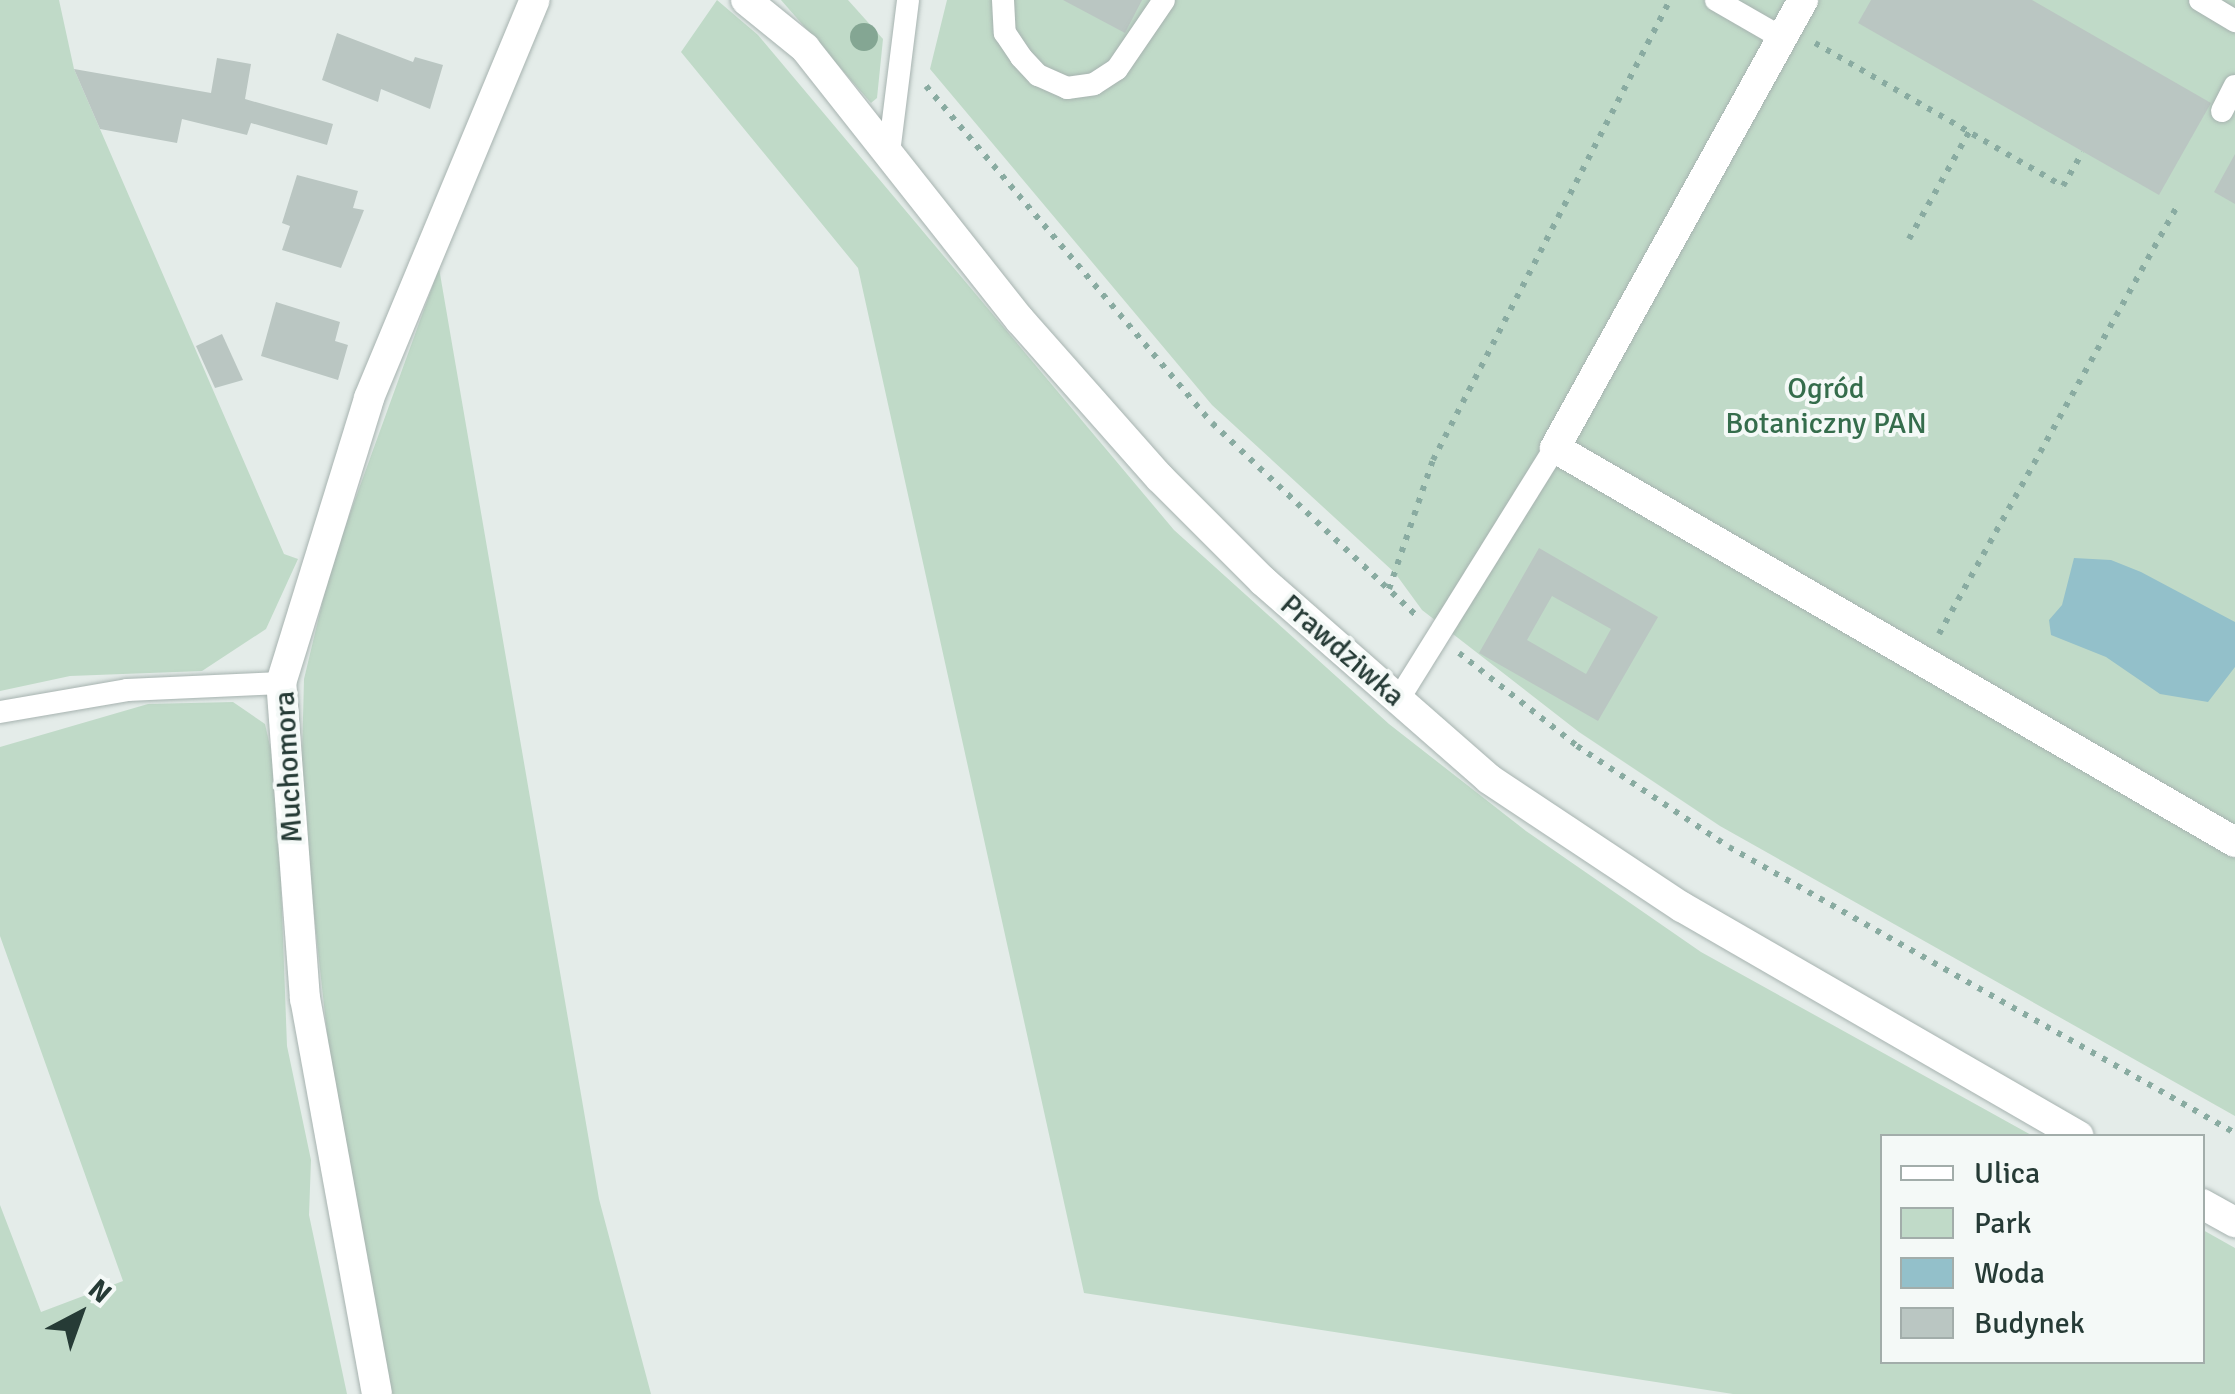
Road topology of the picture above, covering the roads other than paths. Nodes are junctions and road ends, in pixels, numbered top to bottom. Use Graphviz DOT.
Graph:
graph roads {
  1 [pos="535,0"];
  2 [pos="746,0"];
  3 [pos="908,0"];
  4 [pos="1003,0"];
  5 [pos="1164,0"];
  6 [pos="1716,0"];
  7 [pos="1803,0"];
  8 [pos="2200,0"];
  9 [pos="2235,21"];
  10 [pos="1785,33"];
  11 [pos="2235,86"];
  12 [pos="2222,111"];
  13 [pos="890,152"];
  14 [pos="1555,448"];
  15 [pos="282,683"];
  16 [pos="1398,700"];
  17 [pos="0,712"];
  18 [pos="2235,842"];
  19 [pos="2076,1134"];
  20 [pos="2205,1206"];
  21 [pos="2235,1222"];
  22 [pos="377,1394"];
  1 -- 15 [label="street, Muchomora"];
  2 -- 13 [label="street, Prawdziwka"];
  3 -- 13 [label="lane"];
  4 -- 5 [label="lane"];
  6 -- 10 [label="lane"];
  7 -- 10 [label="street"];
  8 -- 9 [label="lane"];
  10 -- 14 [label="street"];
  11 -- 12 [label="lane"];
  13 -- 16 [label="street, Prawdziwka"];
  14 -- 16 [label="lane"];
  14 -- 18 [label="street"];
  15 -- 17 [label="lane"];
  15 -- 22 [label="street, Muchomora"];
  16 -- 19 [label="street, Prawdziwka"];
  20 -- 21 [label="street"];
}
